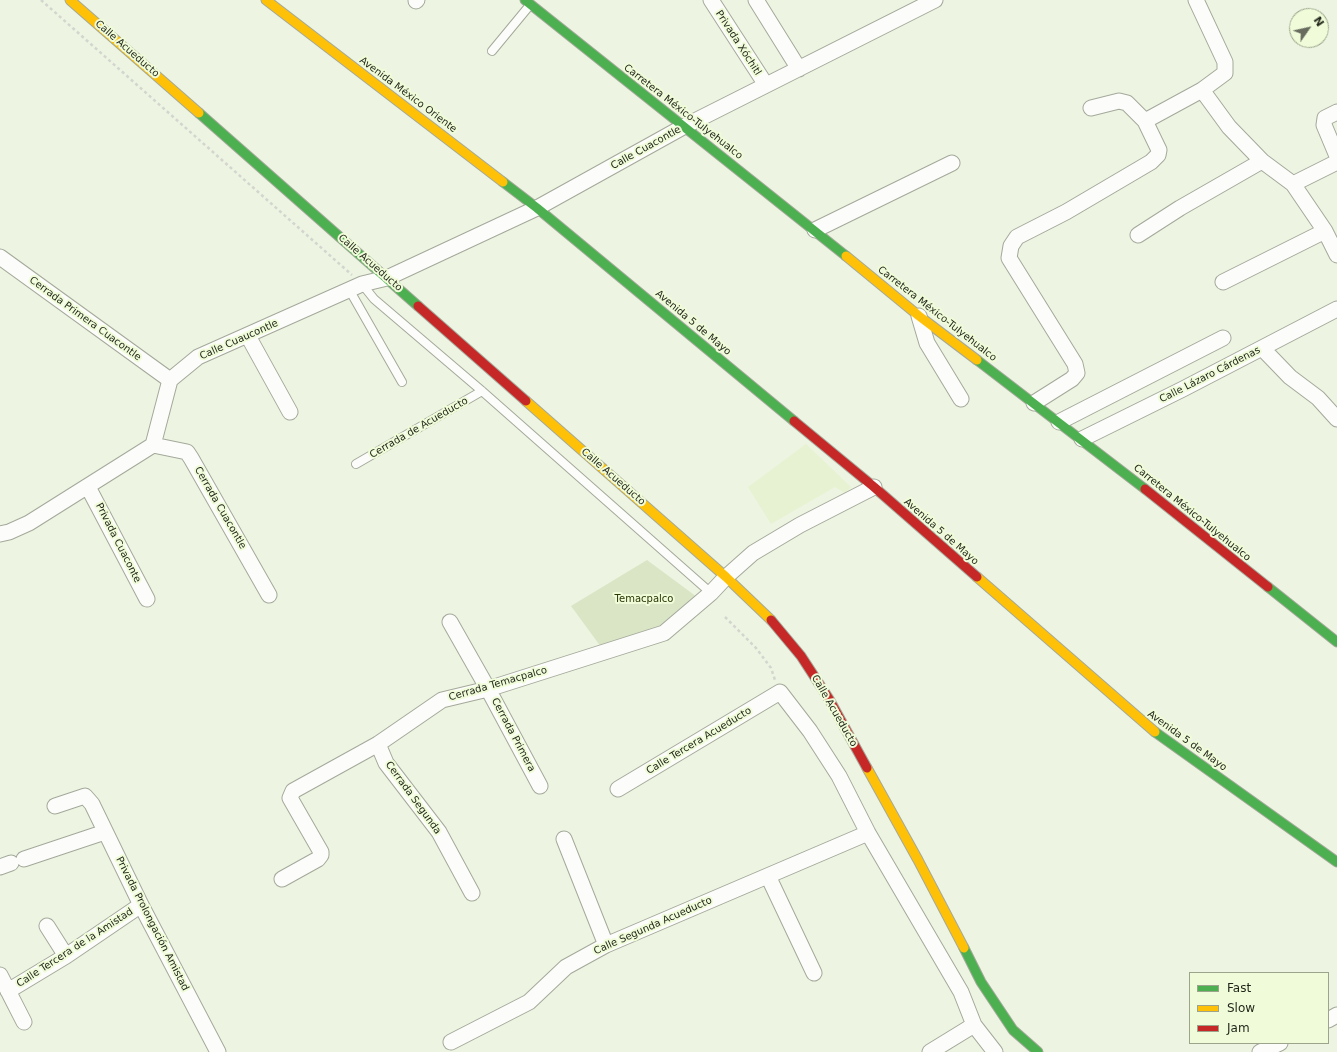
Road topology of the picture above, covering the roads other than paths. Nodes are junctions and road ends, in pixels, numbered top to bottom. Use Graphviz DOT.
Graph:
graph roads {
  1 [pos="70,0"];
  2 [pos="266,0"];
  3 [pos="711,0"];
  4 [pos="756,0"];
  5 [pos="935,0"];
  6 [pos="1196,0"];
  7 [pos="528,2"];
  8 [pos="492,50"];
  9 [pos="799,69"];
  10 [pos="766,85"];
  11 [pos="1202,90"];
  12 [pos="1091,108"];
  13 [pos="1337,112"];
  14 [pos="1145,121"];
  15 [pos="683,127"];
  16 [pos="1337,156"];
  17 [pos="1262,161"];
  18 [pos="1337,162"];
  19 [pos="952,163"];
  20 [pos="1293,184"];
  21 [pos="537,208"];
  22 [pos="815,230"];
  23 [pos="1325,232"];
  24 [pos="1138,235"];
  25 [pos="1337,255"];
  26 [pos="0,257"];
  27 [pos="387,278"];
  28 [pos="1223,282"];
  29 [pos="356,287"];
  30 [pos="1337,309"];
  31 [pos="919,316"];
  32 [pos="248,336"];
  33 [pos="1223,338"];
  34 [pos="1262,348"];
  35 [pos="170,380"];
  36 [pos="402,382"];
  37 [pos="482,391"];
  38 [pos="961,399"];
  39 [pos="1034,403"];
  40 [pos="290,412"];
  41 [pos="1337,419"];
  42 [pos="1059,422"];
  43 [pos="1082,439"];
  44 [pos="153,445"];
  45 [pos="356,464"];
  46 [pos="88,487"];
  47 [pos="874,488"];
  48 [pos="0,534"];
  49 [pos="726,577"];
  50 [pos="711,593"];
  51 [pos="268,595"];
  52 [pos="147,599"];
  53 [pos="450,622"];
  54 [pos="1335,638"];
  55 [pos="488,688"];
  56 [pos="378,744"];
  57 [pos="540,786"];
  58 [pos="618,789"];
  59 [pos="54,806"];
  60 [pos="105,832"];
  61 [pos="868,833"];
  62 [pos="564,840"];
  63 [pos="1337,862"];
  64 [pos="12,863"];
  65 [pos="768,876"];
  66 [pos="282,879"];
  67 [pos="472,893"];
  68 [pos="141,905"];
  69 [pos="47,926"];
  70 [pos="606,945"];
  71 [pos="66,956"];
  72 [pos="814,974"];
  73 [pos="0,975"];
  74 [pos="8,991"];
  75 [pos="24,1022"];
  76 [pos="974,1025"];
  77 [pos="451,1042"];
  78 [pos="1278,1044"];
  79 [pos="218,1052"];
  80 [pos="930,1052"];
  81 [pos="995,1052"];
  82 [pos="1038,1052"];
  83 [pos="1260,1052"];
  1 -- 27 [label="main road, Calle Acueducto"];
  2 -- 21 [label="main road, Avenida México Oriente"];
  3 -- 10 [label="street, Privada Xóchitl"];
  4 -- 9 [label="street"];
  5 -- 9 [label="street, Calle Cuacontle"];
  6 -- 11 [label="street"];
  7 -- 8 [label="lane"];
  7 -- 15 [label="main road, Carretera México-Tulyehualco"];
  9 -- 10 [label="street, Calle Cuacontle"];
  10 -- 15 [label="street, Calle Cuacontle"];
  11 -- 14 [label="street"];
  11 -- 17 [label="street"];
  12 -- 14 [label="street"];
  13 -- 16 [label="street"];
  14 -- 39 [label="street"];
  15 -- 21 [label="street, Calle Cuacontle"];
  15 -- 22 [label="main road, Carretera México-Tulyehualco"];
  17 -- 20 [label="street"];
  17 -- 24 [label="street"];
  18 -- 20 [label="street"];
  19 -- 22 [label="street"];
  20 -- 23 [label="street"];
  21 -- 27 [label="street, Calle Cuaucontle"];
  21 -- 47 [label="main road, Avenida 5 de Mayo"];
  22 -- 31 [label="main road, Carretera México-Tulyehualco"];
  23 -- 25 [label="street"];
  23 -- 28 [label="street"];
  26 -- 35 [label="street, Cerrada Primera Cuacontle"];
  27 -- 29 [label="street, Calle Cuaucontle"];
  27 -- 49 [label="main road, Calle Acueducto"];
  29 -- 32 [label="street, Calle Cuaucontle"];
  29 -- 36 [label="lane"];
  29 -- 37 [label="lane, Calle Acueducto"];
  30 -- 34 [label="street, Calle Lázaro Cárdenas"];
  31 -- 38 [label="street"];
  31 -- 39 [label="main road, Carretera México-Tulyehualco"];
  32 -- 35 [label="street, Calle Cuaucontle"];
  32 -- 40 [label="street"];
  33 -- 42 [label="street"];
  34 -- 41 [label="street"];
  34 -- 43 [label="street, Calle Lázaro Cárdenas"];
  35 -- 44 [label="street"];
  37 -- 45 [label="lane, Cerrada de Acueducto"];
  37 -- 50 [label="lane, Calle Acueducto"];
  39 -- 42 [label="main road, Carretera México-Tulyehualco"];
  42 -- 43 [label="main road, Carretera México-Tulyehualco"];
  43 -- 54 [label="main road, Carretera México-Tulyehualco"];
  44 -- 46 [label="street"];
  44 -- 51 [label="street, Cerrada Cuacontle"];
  46 -- 48 [label="street"];
  46 -- 52 [label="street, Privada Cuaconte"];
  47 -- 49 [label="street, Cerrada Temacpalco"];
  47 -- 63 [label="main road, Avenida 5 de Mayo"];
  49 -- 50 [label="street, Cerrada Temacpalco"];
  49 -- 82 [label="main road, Calle Acueducto"];
  50 -- 55 [label="street, Cerrada Temacpalco"];
  53 -- 55 [label="street, Cerrada Primera"];
  55 -- 56 [label="street, Cerrada Temacpalco"];
  55 -- 57 [label="street, Cerrada Primera"];
  56 -- 66 [label="street, Cerrada Temacpalco"];
  56 -- 67 [label="street, Cerrada Segunda"];
  58 -- 61 [label="street, Calle Tercera Acueducto"];
  59 -- 60 [label="street, Privada Prolongación Amistad"];
  60 -- 64 [label="street"];
  60 -- 68 [label="street, Privada Prolongación Amistad"];
  61 -- 65 [label="street, Calle Segunda Acueducto"];
  61 -- 76 [label="street"];
  62 -- 70 [label="street"];
  65 -- 70 [label="street, Calle Segunda Acueducto"];
  65 -- 72 [label="street"];
  68 -- 71 [label="street, Calle Tercera de la Amistad"];
  68 -- 79 [label="street, Privada Prolongación Amistad"];
  69 -- 71 [label="street"];
  70 -- 77 [label="street, Calle Segunda Acueducto"];
  71 -- 74 [label="street, Calle Tercera de la Amistad"];
  73 -- 74 [label="street, Calle Tercera de la Amistad"];
  74 -- 75 [label="street, Calle Tercera de la Amistad"];
  76 -- 80 [label="street"];
  76 -- 81 [label="street"];
  78 -- 83 [label="street"];
}
